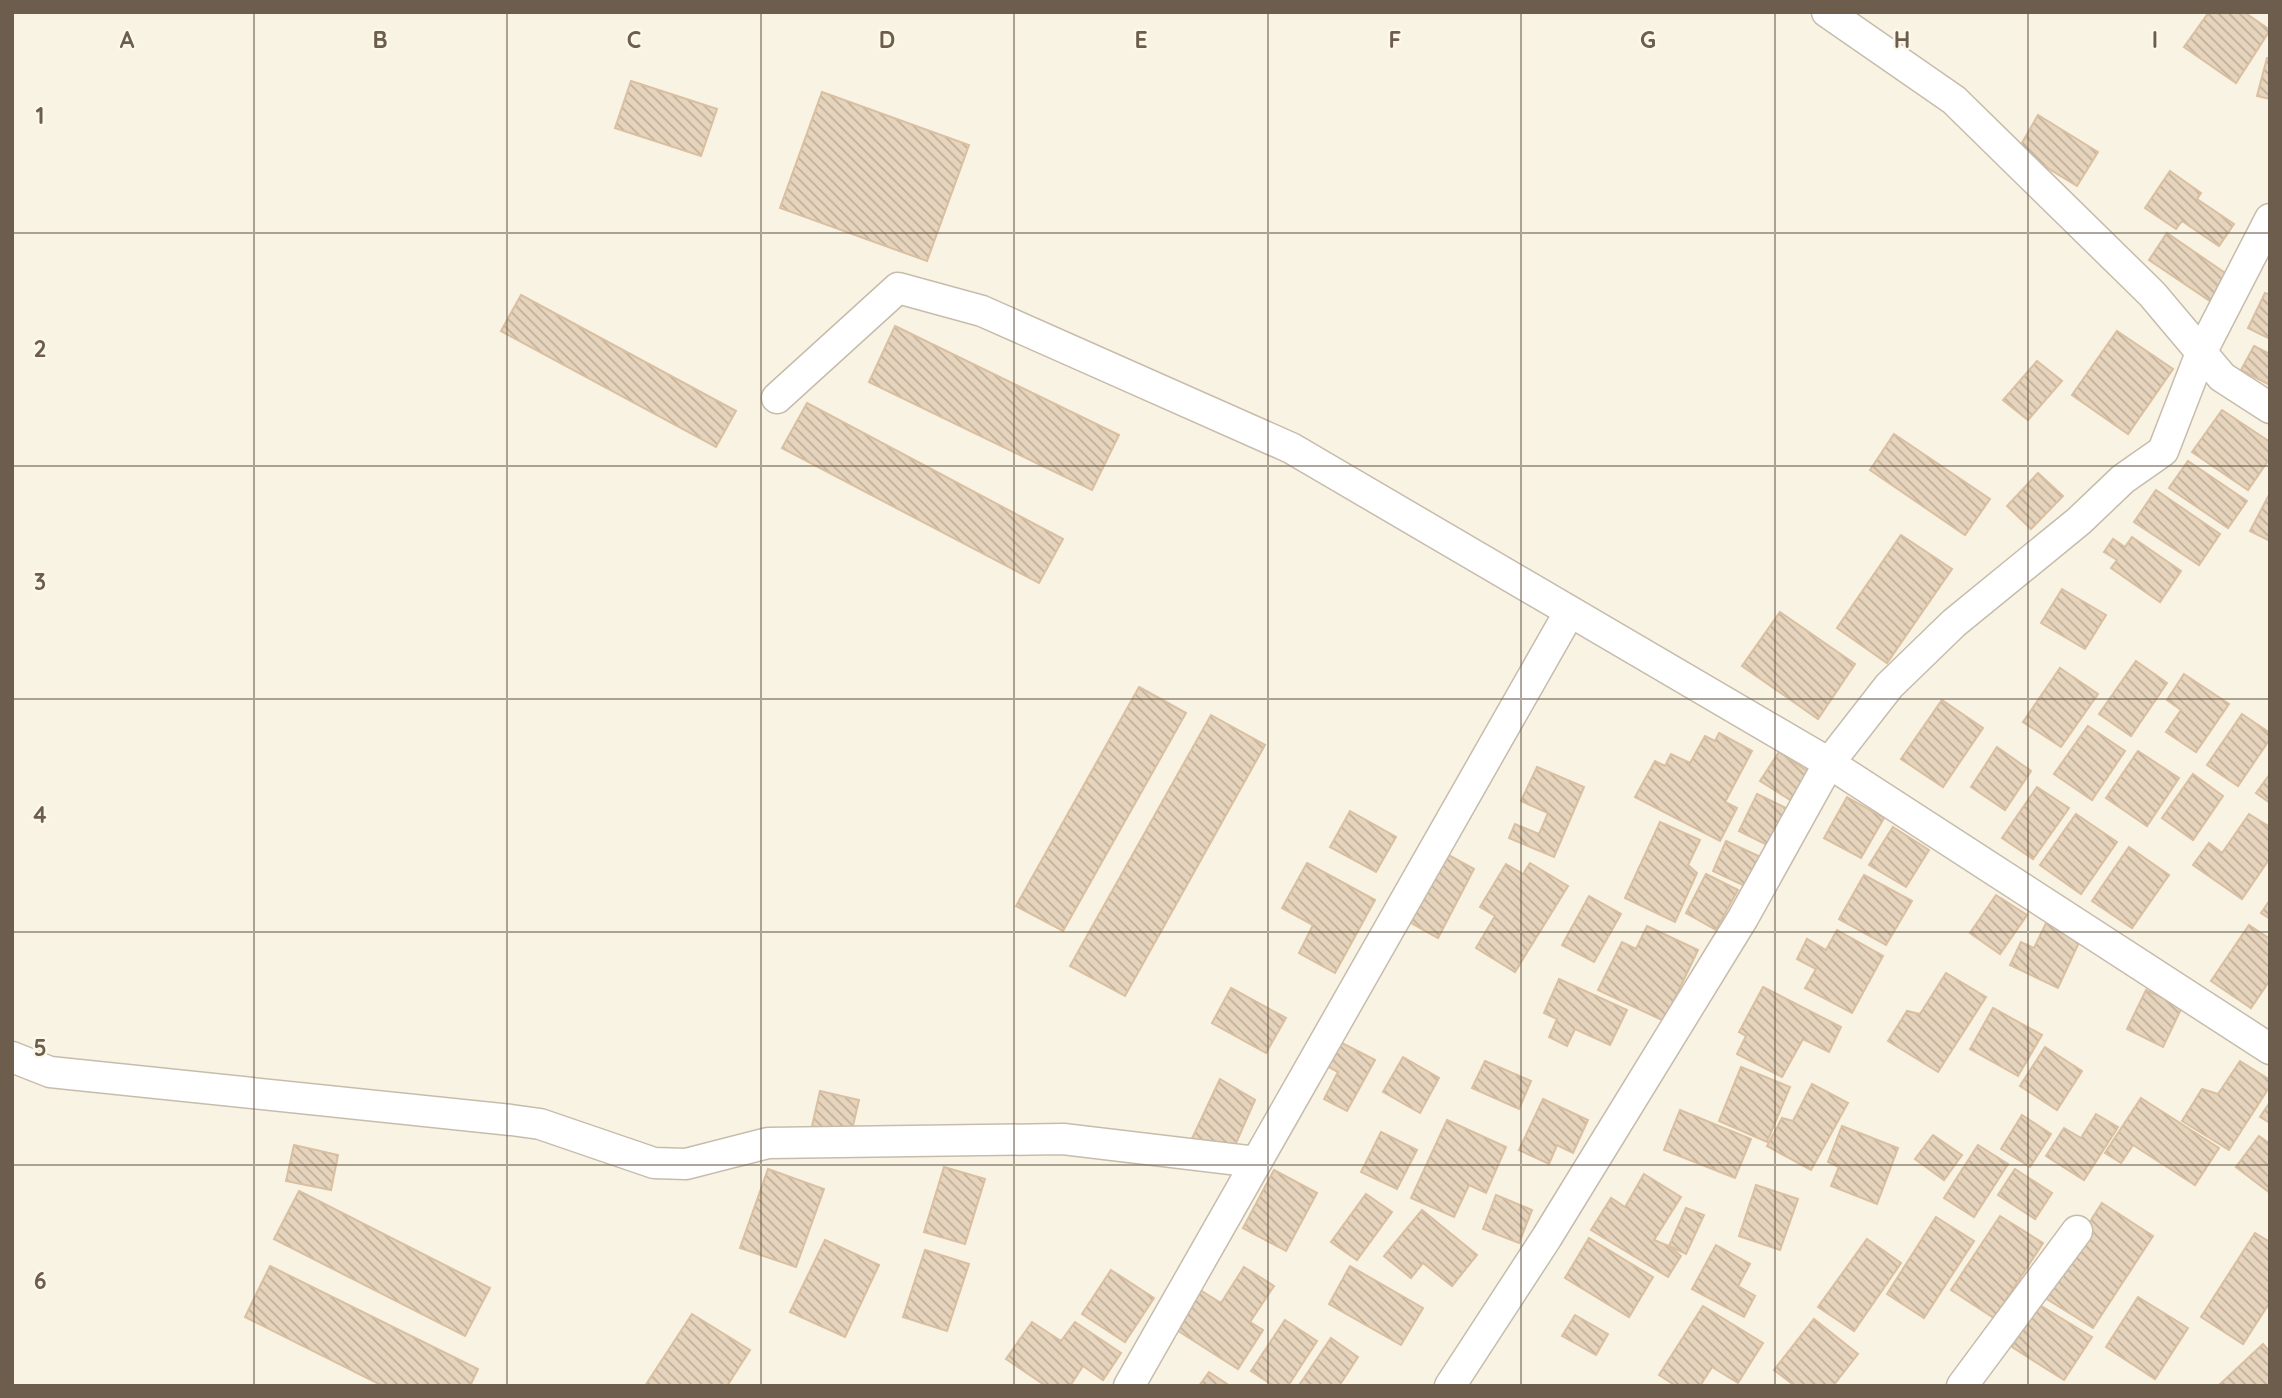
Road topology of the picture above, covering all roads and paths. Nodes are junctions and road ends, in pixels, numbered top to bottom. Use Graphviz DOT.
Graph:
graph roads {
  1 [pos="1827,12"];
  2 [pos="2270,219"];
  3 [pos="2201,353"];
  4 [pos="778,398"];
  5 [pos="2270,408"];
  6 [pos="1569,613"];
  7 [pos="1829,763"];
  8 [pos="2270,1049"];
  9 [pos="12,1057"];
  10 [pos="50,1072"];
  11 [pos="12,1081"];
  12 [pos="1256,1162"];
  13 [pos="2077,1231"];
  14 [pos="1129,1386"];
  15 [pos="1450,1386"];
  16 [pos="1962,1386"];
  1 -- 3 [label="street"];
  2 -- 3 [label="street"];
  3 -- 5 [label="street"];
  3 -- 7 [label="street"];
  4 -- 6 [label="street"];
  6 -- 7 [label="street"];
  6 -- 12 [label="street"];
  7 -- 8 [label="street"];
  7 -- 15 [label="street"];
  9 -- 10 [label="street"];
  10 -- 11 [label="street"];
  10 -- 12 [label="street"];
  12 -- 14 [label="street"];
  13 -- 16 [label="street"];
}
